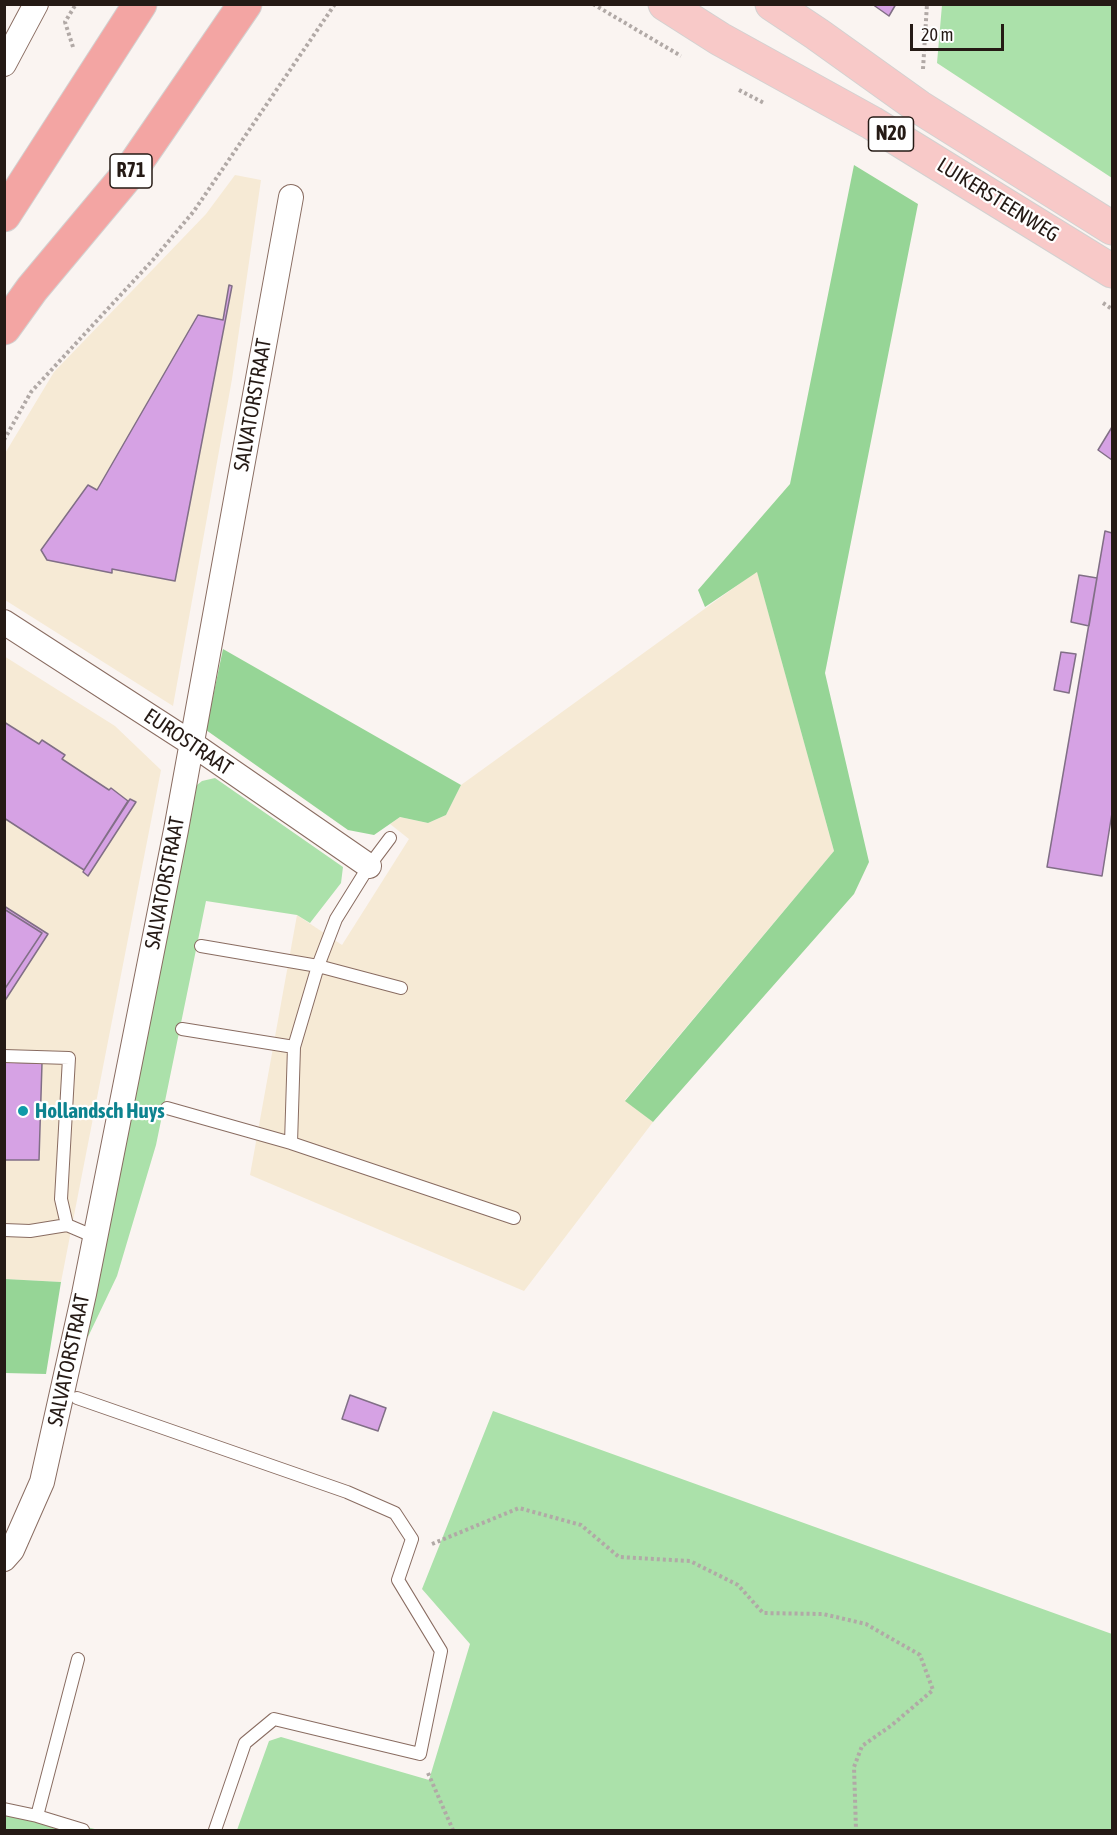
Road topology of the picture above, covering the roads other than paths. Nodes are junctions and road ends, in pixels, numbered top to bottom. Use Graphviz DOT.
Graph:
graph roads {
  1 [pos="36,4"];
  2 [pos="140,4"];
  3 [pos="245,4"];
  4 [pos="665,4"];
  5 [pos="772,4"];
  6 [pos="4,64"];
  7 [pos="291,197"];
  8 [pos="4,215"];
  9 [pos="1113,228"];
  10 [pos="1113,271"];
  11 [pos="4,328"];
  12 [pos="4,622"];
  13 [pos="191,743"];
  14 [pos="390,838"];
  15 [pos="369,866"];
  16 [pos="201,946"];
  17 [pos="318,966"];
  18 [pos="401,988"];
  19 [pos="182,1029"];
  20 [pos="294,1047"];
  21 [pos="4,1056"];
  22 [pos="167,1108"];
  23 [pos="291,1143"];
  24 [pos="514,1218"];
  25 [pos="67,1225"];
  26 [pos="4,1230"];
  27 [pos="95,1237"];
  28 [pos="77,1398"];
  29 [pos="4,1559"];
  30 [pos="78,1659"];
  31 [pos="4,1809"];
  32 [pos="37,1816"];
  33 [pos="83,1830"];
  34 [pos="215,1830"];
  1 -- 6 [label="street"];
  2 -- 8 [label="highway"];
  3 -- 11 [label="highway, R71"];
  4 -- 10 [label="main road, LUIKERSTEENWEG / N20"];
  5 -- 9 [label="main road, LUIKERSTEENWEG / N20"];
  7 -- 13 [label="street, SALVATORSTRAAT"];
  12 -- 13 [label="street, EUROSTRAAT"];
  13 -- 15 [label="street, EUROSTRAAT"];
  13 -- 27 [label="street, SALVATORSTRAAT"];
  14 -- 15 [label="lane"];
  15 -- 17 [label="lane"];
  16 -- 17 [label="lane"];
  17 -- 18 [label="lane"];
  17 -- 20 [label="lane"];
  19 -- 20 [label="lane"];
  20 -- 23 [label="lane"];
  21 -- 25 [label="lane"];
  22 -- 23 [label="lane"];
  23 -- 24 [label="lane"];
  25 -- 26 [label="lane"];
  25 -- 27 [label="lane"];
  27 -- 29 [label="street, SALVATORSTRAAT"];
  28 -- 34 [label="lane"];
  30 -- 32 [label="lane"];
  31 -- 32 [label="lane"];
  32 -- 33 [label="lane"];
}
